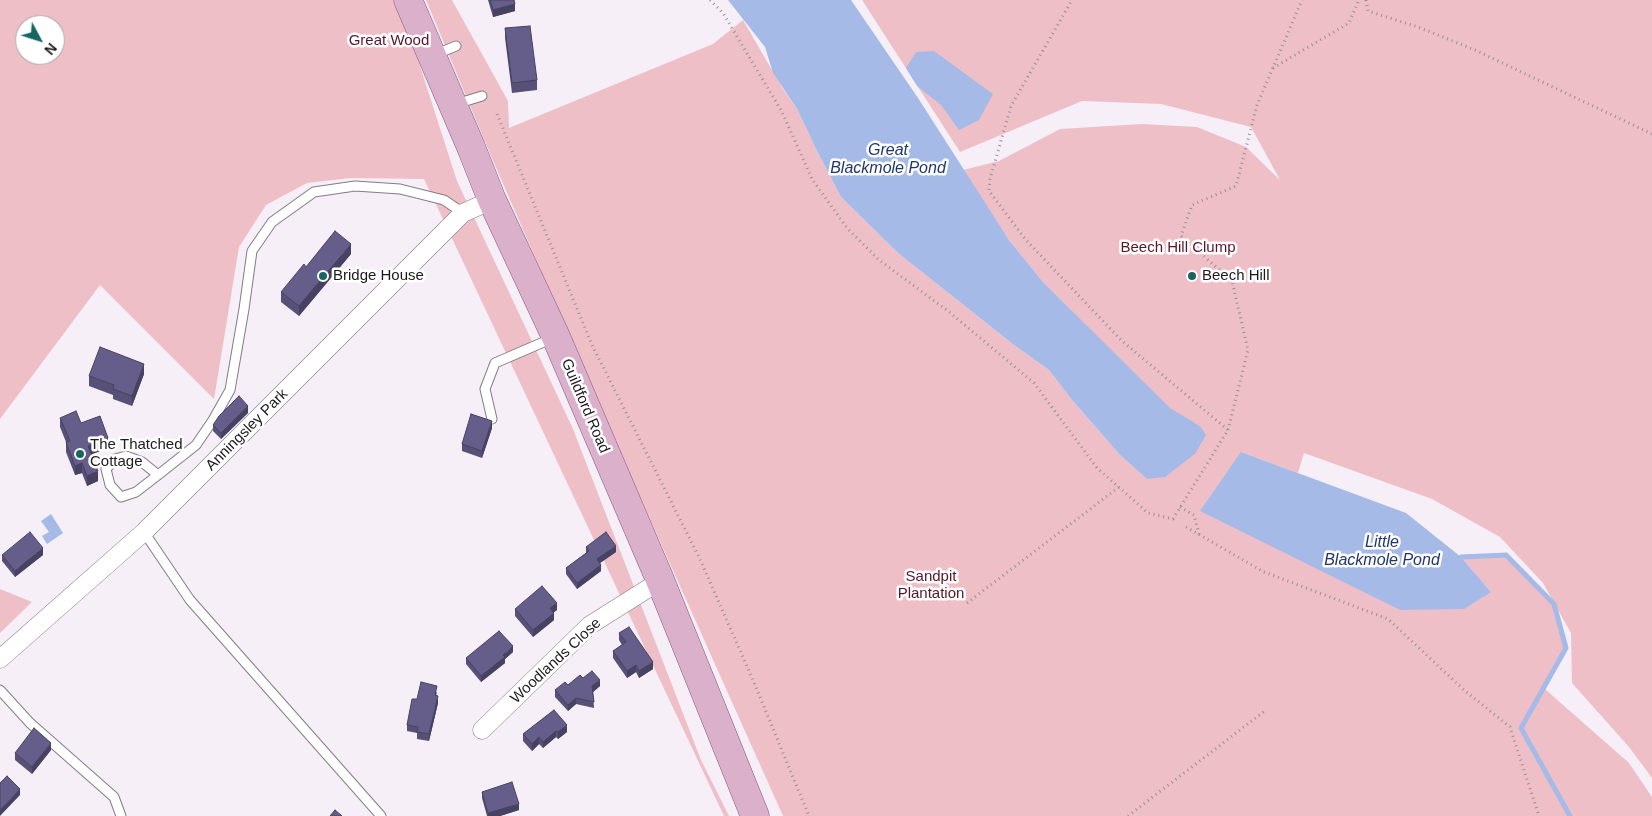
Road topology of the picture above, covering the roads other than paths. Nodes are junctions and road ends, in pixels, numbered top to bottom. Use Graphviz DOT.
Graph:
graph roads {
  1 [pos="408,0"];
  2 [pos="482,96"];
  3 [pos="453,104"];
  4 [pos="492,200"];
  5 [pos="464,213"];
  6 [pos="556,337"];
  7 [pos="492,419"];
  8 [pos="158,475"];
  9 [pos="144,532"];
  10 [pos="660,581"];
  11 [pos="0,659"];
  12 [pos="0,690"];
  13 [pos="482,730"];
  14 [pos="121,816"];
  15 [pos="381,816"];
  16 [pos="755,816"];
  1 -- 3 [label="main road, Guildford Road"];
  2 -- 3 [label="lane"];
  3 -- 4 [label="main road, Guildford Road"];
  4 -- 5 [label="street, Anningsley Park"];
  4 -- 6 [label="main road, Guildford Road"];
  5 -- 8 [label="lane"];
  5 -- 9 [label="street, Anningsley Park"];
  6 -- 7 [label="lane"];
  6 -- 10 [label="main road, Guildford Road"];
  8 -- 8 [label="lane"];
  9 -- 11 [label="street, Anningsley Park"];
  9 -- 15 [label="lane"];
  10 -- 13 [label="street, Woodlands Close"];
  10 -- 16 [label="main road, Guildford Road"];
  12 -- 14 [label="lane"];
}
